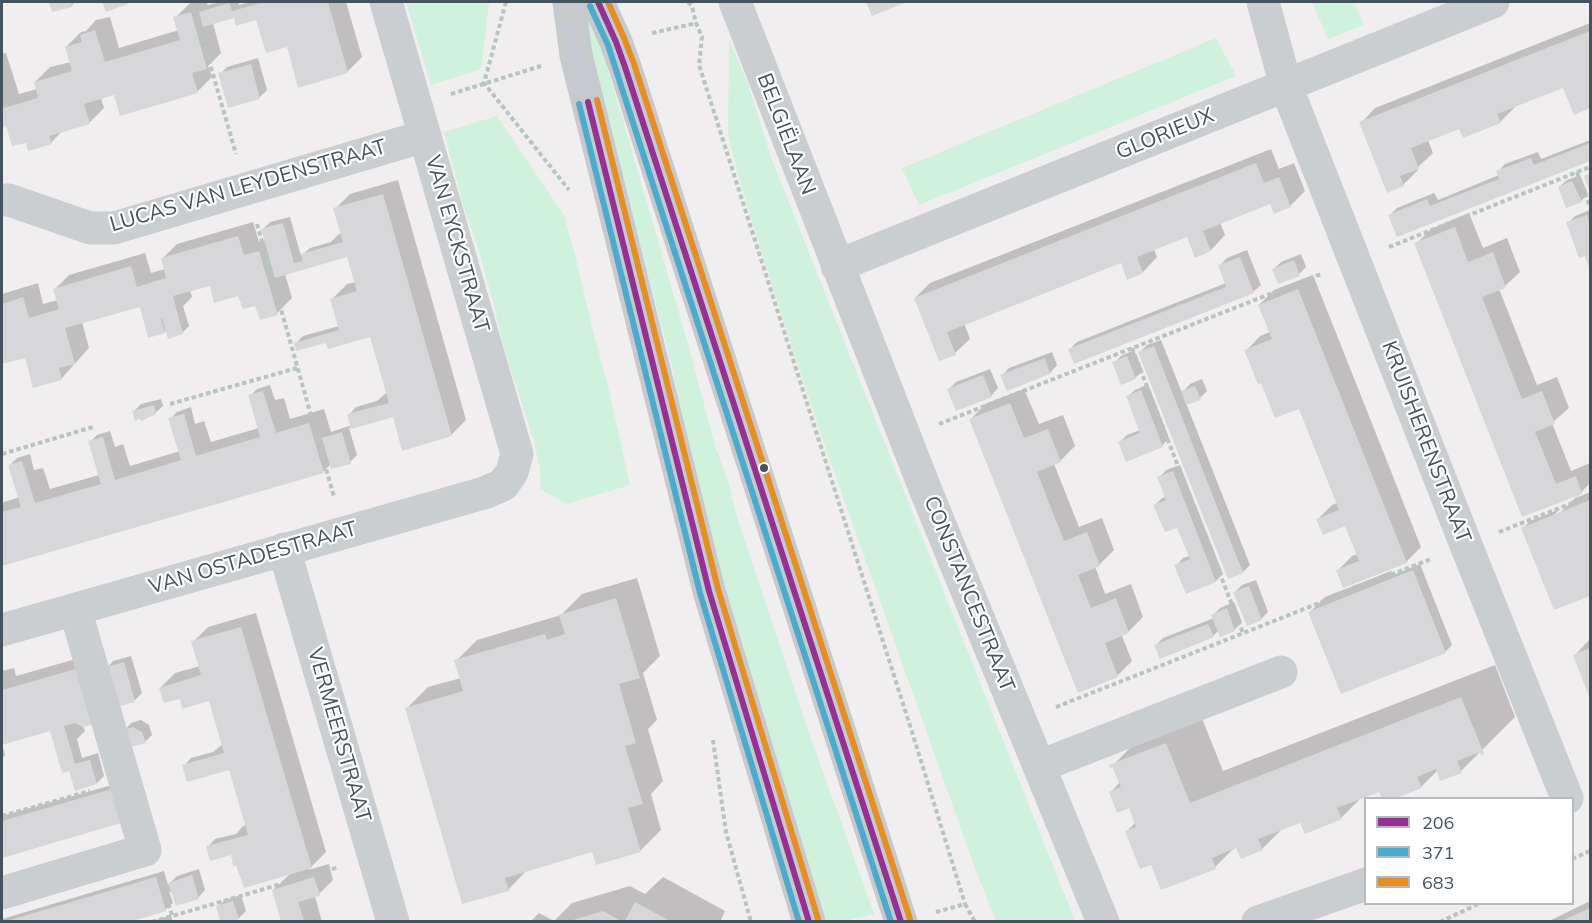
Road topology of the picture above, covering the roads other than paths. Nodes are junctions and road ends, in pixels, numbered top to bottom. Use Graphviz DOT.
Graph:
graph roads {
  1 [pos="386,2"];
  2 [pos="569,2"];
  3 [pos="598,2"];
  4 [pos="735,2"];
  5 [pos="1263,2"];
  6 [pos="1493,2"];
  7 [pos="1286,86"];
  8 [pos="425,136"];
  9 [pos="2,200"];
  10 [pos="837,266"];
  11 [pos="503,484"];
  12 [pos="284,549"];
  13 [pos="75,609"];
  14 [pos="2,630"];
  15 [pos="1281,672"];
  16 [pos="1040,766"];
  17 [pos="1567,797"];
  18 [pos="1590,800"];
  19 [pos="1574,806"];
  20 [pos="1364,884"];
  21 [pos="2,893"];
  22 [pos="393,921"];
  23 [pos="809,921"];
  24 [pos="901,921"];
  25 [pos="1103,921"];
  26 [pos="1258,921"];
  1 -- 8 [label="street, VAN EYCKSTRAAT"];
  2 -- 23 [label="main road"];
  3 -- 24 [label="main road"];
  4 -- 10 [label="street, BELGIËLAAN"];
  5 -- 7 [label="street, KRUISHERENSTRAAT"];
  6 -- 7 [label="street, GLORIEUX"];
  7 -- 10 [label="street, GLORIEUX"];
  7 -- 17 [label="street, KRUISHERENSTRAAT"];
  8 -- 9 [label="street, LUCAS VAN LEYDENSTRAAT"];
  8 -- 11 [label="street, VAN EYCKSTRAAT"];
  10 -- 16 [label="street, CONSTANCESTRAAT"];
  11 -- 12 [label="street, VAN OSTADESTRAAT"];
  12 -- 13 [label="street, VAN OSTADESTRAAT"];
  12 -- 22 [label="street, VERMEERSTRAAT"];
  13 -- 14 [label="street, VAN OSTADESTRAAT"];
  13 -- 21 [label="street"];
  15 -- 16 [label="street"];
  16 -- 25 [label="street, CONSTANCESTRAAT"];
  18 -- 19 [label="street"];
  20 -- 26 [label="street"];
}
